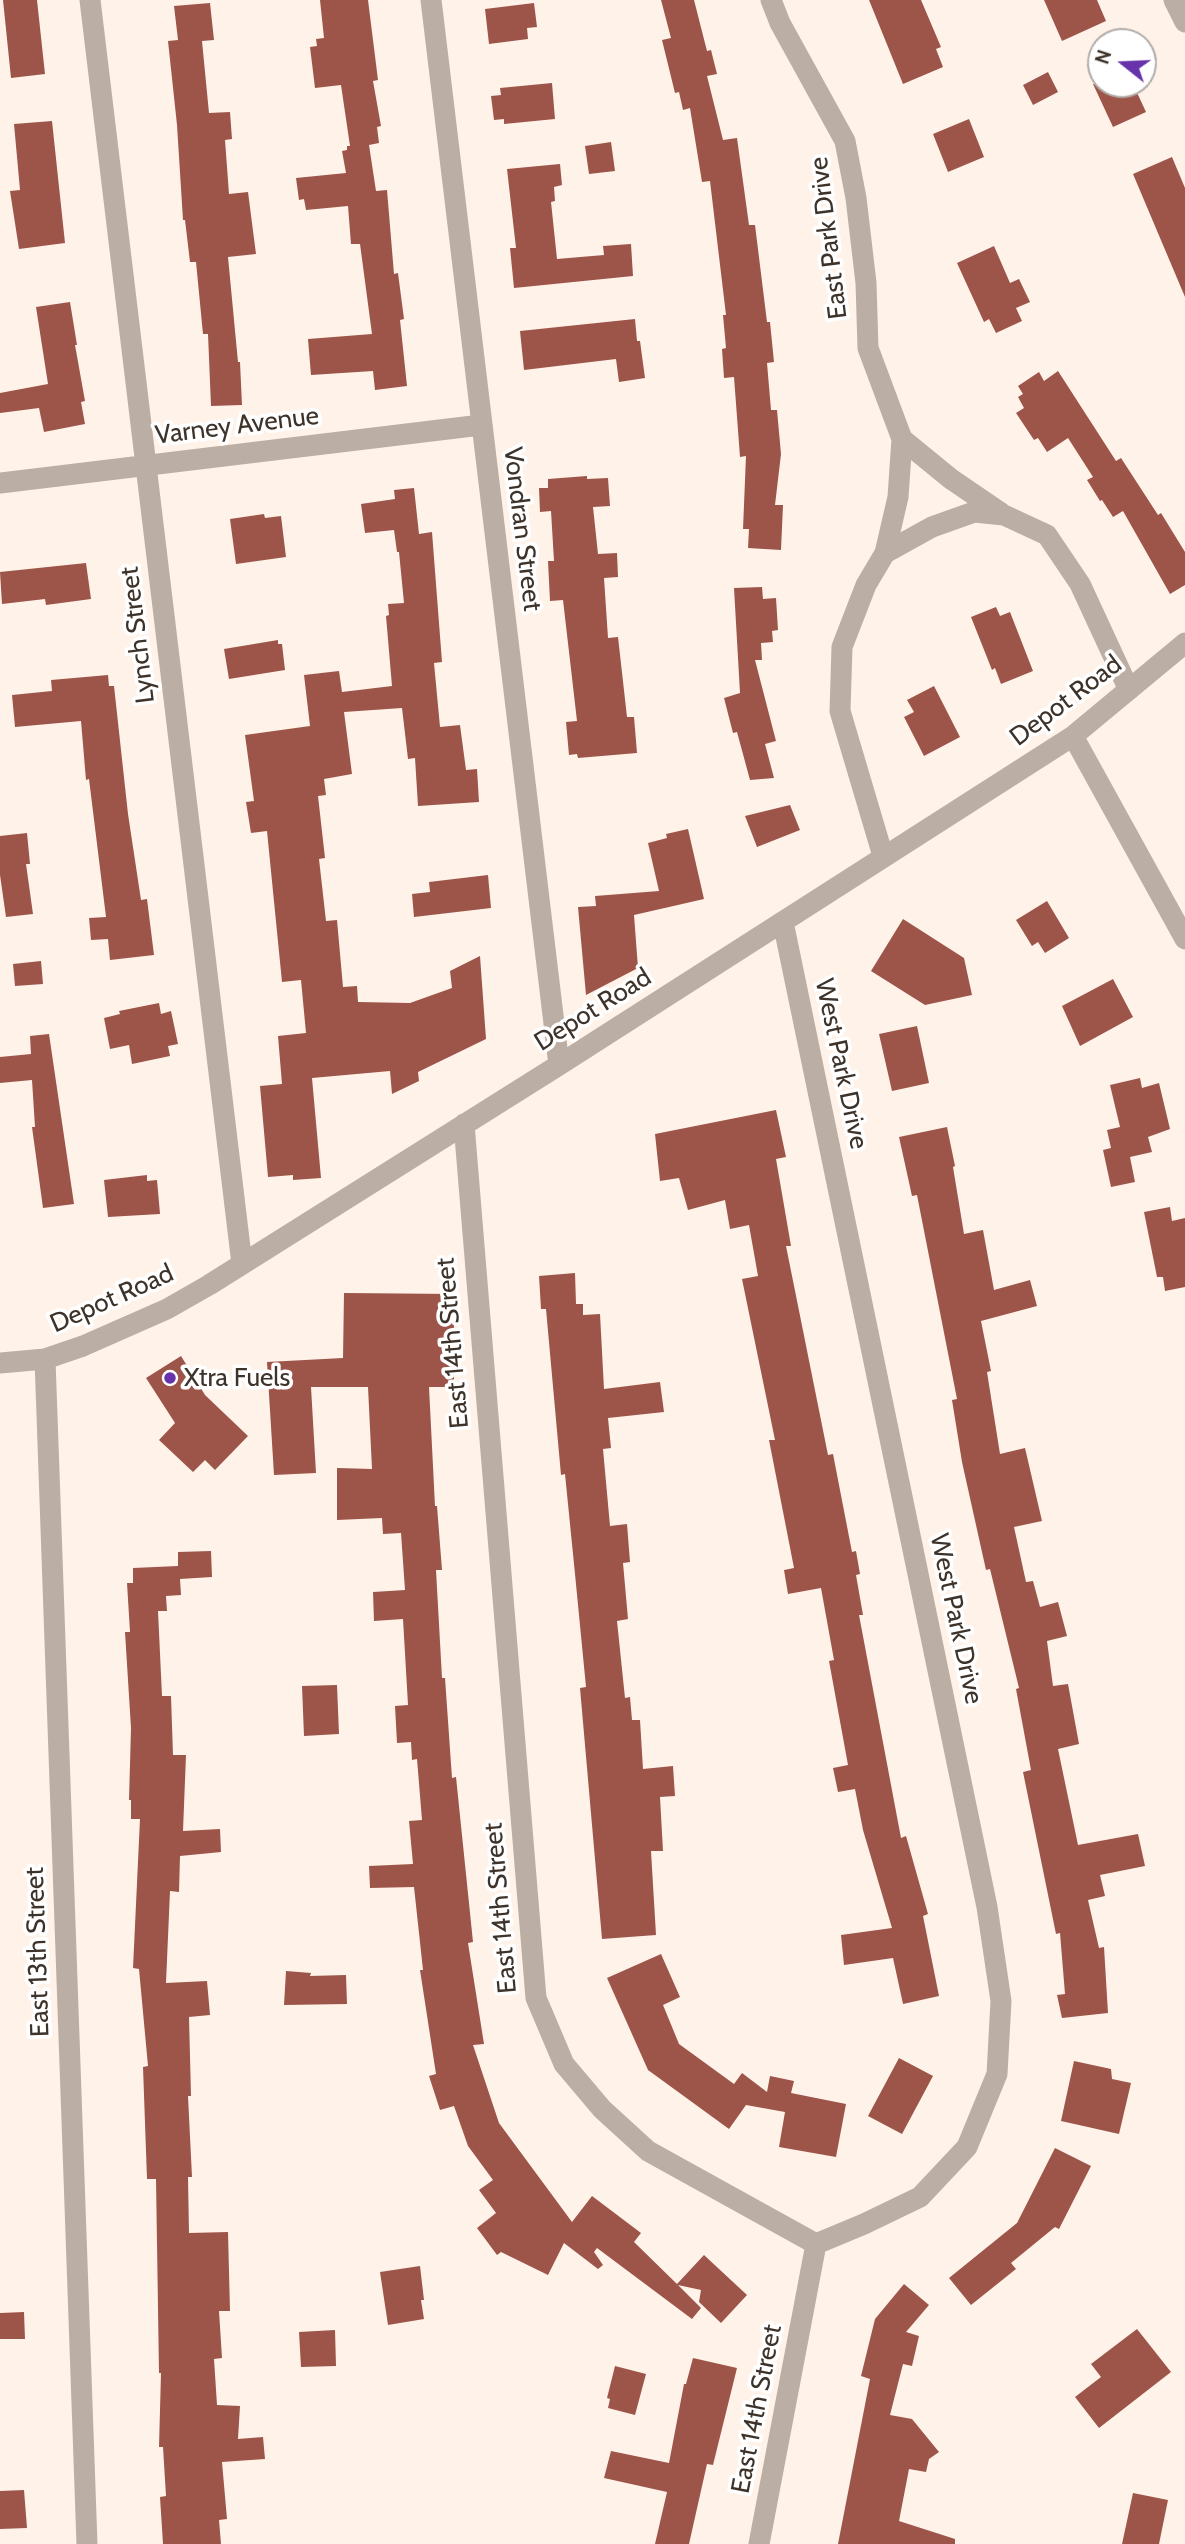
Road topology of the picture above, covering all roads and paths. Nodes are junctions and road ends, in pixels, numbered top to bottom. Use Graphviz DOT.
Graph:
graph roads {
  1 [pos="90,0"];
  2 [pos="431,0"];
  3 [pos="771,0"];
  4 [pos="1174,0"];
  5 [pos="1185,22"];
  6 [pos="481,425"];
  7 [pos="902,439"];
  8 [pos="146,465"];
  9 [pos="0,483"];
  10 [pos="1004,515"];
  11 [pos="885,554"];
  12 [pos="1185,643"];
  13 [pos="1129,690"];
  14 [pos="1073,736"];
  15 [pos="883,856"];
  16 [pos="783,922"];
  17 [pos="1185,939"];
  18 [pos="559,1065"];
  19 [pos="464,1124"];
  20 [pos="242,1264"];
  21 [pos="44,1359"];
  22 [pos="0,1363"];
  23 [pos="816,2244"];
  24 [pos="87,2544"];
  25 [pos="759,2544"];
  1 -- 8 [label="street, Lynch Street"];
  2 -- 6 [label="street, Vondran Street"];
  3 -- 7 [label="street, East Park Drive"];
  4 -- 5 [label="street"];
  6 -- 8 [label="street, Varney Avenue"];
  6 -- 18 [label="street, Vondran Street"];
  7 -- 10 [label="street, East Park Drive"];
  7 -- 11 [label="street, East Park Drive"];
  8 -- 9 [label="street, Varney Avenue"];
  8 -- 20 [label="street, Lynch Street"];
  10 -- 11 [label="street, East Park Drive"];
  10 -- 13 [label="street, East Park Drive"];
  11 -- 15 [label="street, East Park Drive"];
  12 -- 13 [label="street, Depot Road"];
  13 -- 14 [label="street, Depot Road"];
  14 -- 15 [label="street, Depot Road"];
  14 -- 17 [label="street"];
  15 -- 16 [label="street, Depot Road"];
  16 -- 18 [label="street, Depot Road"];
  16 -- 23 [label="street, West Park Drive"];
  18 -- 19 [label="street, Depot Road"];
  19 -- 20 [label="street, Depot Road"];
  19 -- 23 [label="street, East 14th Street"];
  20 -- 21 [label="street, Depot Road"];
  21 -- 22 [label="street, Depot Road"];
  21 -- 24 [label="street, East 13th Street"];
  23 -- 25 [label="street, East 14th Street"];
}
